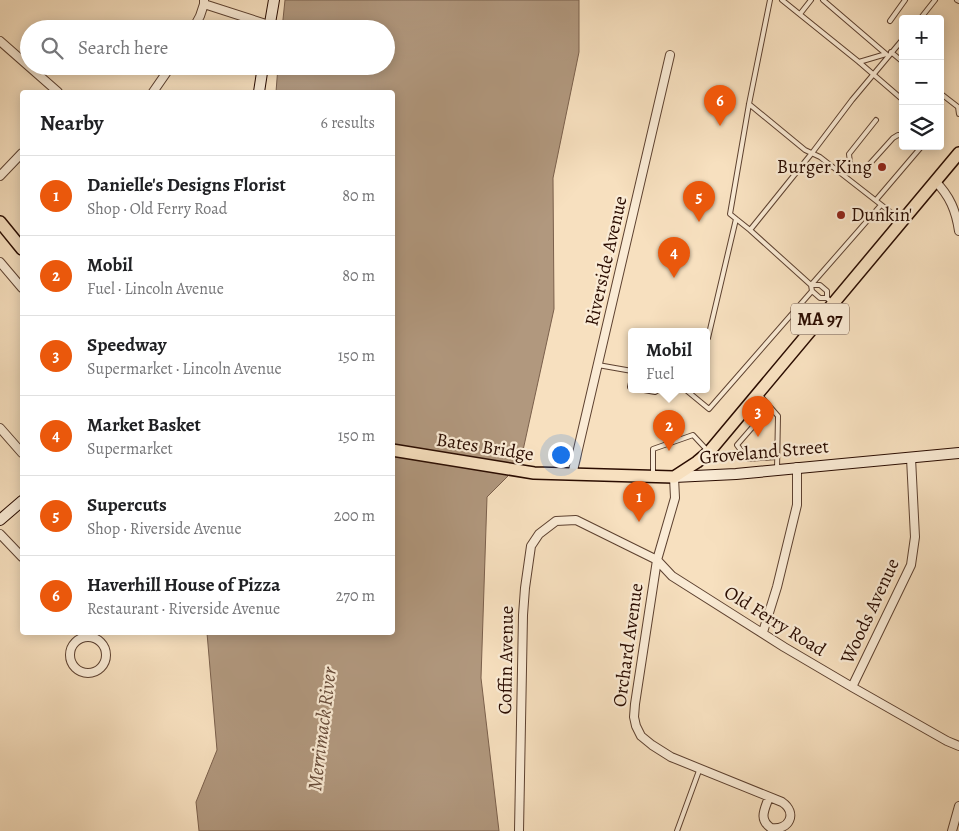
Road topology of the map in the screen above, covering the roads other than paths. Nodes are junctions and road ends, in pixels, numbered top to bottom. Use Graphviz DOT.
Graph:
graph roads {
  1 [pos="274,0"];
  2 [pos="770,0"];
  3 [pos="782,0"];
  4 [pos="811,0"];
  5 [pos="823,0"];
  6 [pos="905,0"];
  7 [pos="935,0"];
  8 [pos="204,2"];
  9 [pos="800,14"];
  10 [pos="923,15"];
  11 [pos="198,20"];
  12 [pos="251,20"];
  13 [pos="270,20"];
  14 [pos="890,20"];
  15 [pos="0,42"];
  16 [pos="899,43"];
  17 [pos="888,53"];
  18 [pos="670,55"];
  19 [pos="20,59"];
  20 [pos="900,60"];
  21 [pos="859,62"];
  22 [pos="873,74"];
  23 [pos="38,75"];
  24 [pos="165,75"];
  25 [pos="262,75"];
  26 [pos="56,90"];
  27 [pos="154,90"];
  28 [pos="259,90"];
  29 [pos="944,96"];
  30 [pos="899,97"];
  31 [pos="749,104"];
  32 [pos="959,107"];
  33 [pos="959,114"];
  34 [pos="876,120"];
  35 [pos="899,136"];
  36 [pos="918,150"];
  37 [pos="812,153"];
  38 [pos="959,153"];
  39 [pos="20,155"];
  40 [pos="0,176"];
  41 [pos="935,182"];
  42 [pos="876,200"];
  43 [pos="881,205"];
  44 [pos="736,219"];
  45 [pos="902,221"];
  46 [pos="0,222"];
  47 [pos="750,230"];
  48 [pos="959,231"];
  49 [pos="20,247"];
  50 [pos="0,262"];
  51 [pos="811,285"];
  52 [pos="20,286"];
  53 [pos="812,291"];
  54 [pos="830,301"];
  55 [pos="710,330"];
  56 [pos="598,365"];
  57 [pos="628,371"];
  58 [pos="690,393"];
  59 [pos="758,393"];
  60 [pos="770,407"];
  61 [pos="0,428"];
  62 [pos="395,450"];
  63 [pos="20,451"];
  64 [pos="709,452"];
  65 [pos="959,453"];
  66 [pos="777,457"];
  67 [pos="912,458"];
  68 [pos="797,468"];
  69 [pos="777,469"];
  70 [pos="572,474"];
  71 [pos="653,476"];
  72 [pos="674,477"];
  73 [pos="20,503"];
  74 [pos="0,520"];
  75 [pos="576,520"];
  76 [pos="0,534"];
  77 [pos="20,555"];
  78 [pos="657,560"];
  79 [pos="763,632"];
  80 [pos="88,635"];
  81 [pos="852,687"];
  82 [pos="959,746"];
  83 [pos="700,768"];
  84 [pos="769,797"];
  85 [pos="959,806"];
  86 [pos="767,829"];
  87 [pos="520,831"];
  88 [pos="677,831"];
  89 [pos="952,831"];
  1 -- 13 [label="main road"];
  2 -- 31 [label="lane"];
  3 -- 9 [label="lane"];
  4 -- 9 [label="lane"];
  5 -- 17 [label="lane"];
  6 -- 14 [label="lane"];
  7 -- 10 [label="lane"];
  8 -- 11 [label="street"];
  8 -- 12 [label="street"];
  9 -- 21 [label="lane"];
  15 -- 19 [label="street"];
  16 -- 17 [label="lane"];
  17 -- 20 [label="lane"];
  17 -- 21 [label="lane"];
  17 -- 22 [label="lane"];
  18 -- 56 [label="street, Riverside Avenue"];
  21 -- 22 [label="lane"];
  22 -- 30 [label="lane"];
  22 -- 37 [label="lane"];
  23 -- 26 [label="street"];
  24 -- 27 [label="street"];
  25 -- 28 [label="main road"];
  29 -- 32 [label="lane"];
  31 -- 37 [label="lane"];
  31 -- 44 [label="lane"];
  32 -- 33 [label="lane"];
  34 -- 35 [label="lane"];
  36 -- 42 [label="lane"];
  37 -- 42 [label="lane"];
  37 -- 47 [label="lane"];
  38 -- 41 [label="main road, MA 97"];
  39 -- 40 [label="street"];
  41 -- 45 [label="main road, MA 97"];
  41 -- 48 [label="street"];
  42 -- 43 [label="lane"];
  43 -- 45 [label="lane"];
  43 -- 51 [label="lane"];
  44 -- 47 [label="lane"];
  44 -- 55 [label="lane"];
  45 -- 54 [label="main road, MA 97"];
  46 -- 49 [label="main road"];
  47 -- 51 [label="lane"];
  50 -- 52 [label="street"];
  51 -- 53 [label="lane"];
  51 -- 54 [label="lane"];
  53 -- 54 [label="lane"];
  53 -- 58 [label="lane"];
  54 -- 59 [label="main road, MA 97"];
  56 -- 57 [label="lane"];
  56 -- 70 [label="street, Riverside Avenue"];
  59 -- 60 [label="lane"];
  59 -- 64 [label="main road, MA 97"];
  60 -- 66 [label="lane"];
  60 -- 66 [label="lane"];
  61 -- 63 [label="street"];
  62 -- 70 [label="main road, Bates Bridge"];
  64 -- 71 [label="lane"];
  64 -- 72 [label="main road, MA 97"];
  65 -- 67 [label="main road, Groveland Street"];
  66 -- 69 [label="lane"];
  67 -- 68 [label="main road, Groveland Street"];
  67 -- 81 [label="street, Woods Avenue"];
  68 -- 69 [label="main road, Groveland Street"];
  68 -- 79 [label="street"];
  69 -- 72 [label="main road, Groveland Street"];
  70 -- 71 [label="main road, Groveland Street"];
  71 -- 72 [label="main road, Groveland Street"];
  72 -- 78 [label="street, Orchard Avenue"];
  73 -- 74 [label="main road"];
  75 -- 78 [label="street, Old Ferry Road"];
  75 -- 87 [label="street, Coffin Avenue"];
  76 -- 77 [label="street"];
  78 -- 79 [label="street, Old Ferry Road"];
  78 -- 83 [label="street, Orchard Avenue"];
  79 -- 81 [label="street, Old Ferry Road"];
  80 -- 80 [label="street"];
  81 -- 82 [label="street, Old Ferry Road"];
  83 -- 84 [label="street, Orchard Avenue"];
  83 -- 88 [label="lane"];
  84 -- 86 [label="street, Orchard Avenue"];
  84 -- 86 [label="street, Orchard Avenue"];
  85 -- 89 [label="street"];
}
